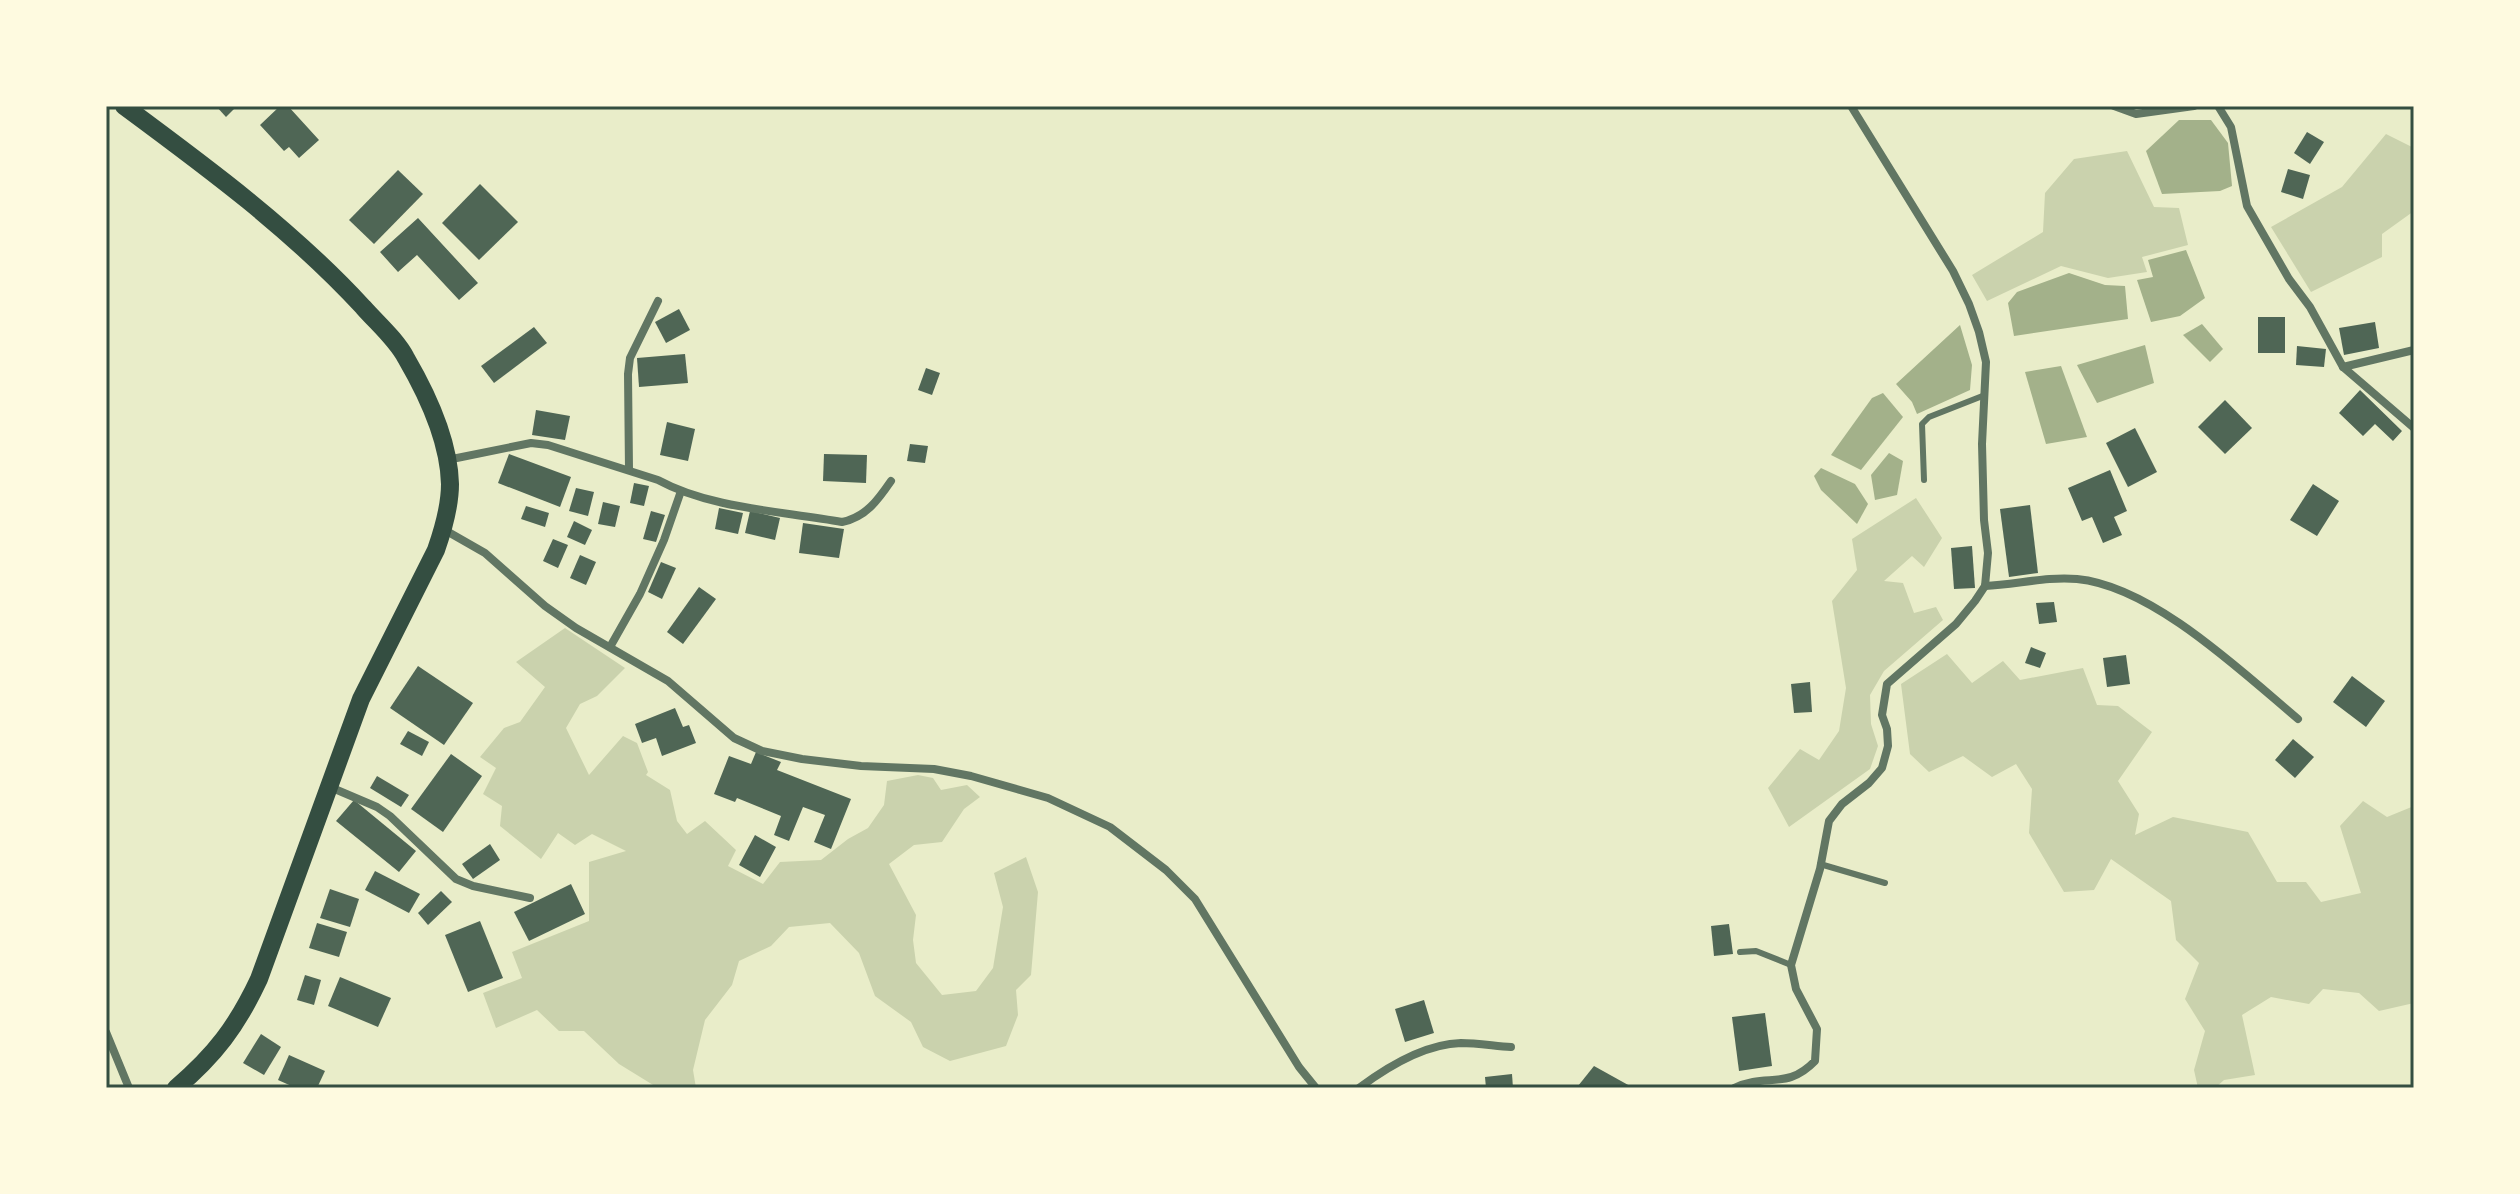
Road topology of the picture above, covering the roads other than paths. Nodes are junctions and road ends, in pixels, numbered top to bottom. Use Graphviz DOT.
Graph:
graph roads {
  1 [pos="124,106"];
  2 [pos="1851,106"];
  3 [pos="2114,106"];
  4 [pos="2194,106"];
  5 [pos="2218,106"];
  6 [pos="658,301"];
  7 [pos="2414,350"];
  8 [pos="2343,367"];
  9 [pos="1985,395"];
  10 [pos="2414,428"];
  11 [pos="447,460"];
  12 [pos="629,470"];
  13 [pos="1924,480"];
  14 [pos="891,481"];
  15 [pos="681,491"];
  16 [pos="443,529"];
  17 [pos="1985,586"];
  18 [pos="610,647"];
  19 [pos="2298,719"];
  20 [pos="330,787"];
  21 [pos="1820,864"];
  22 [pos="1885,883"];
  23 [pos="530,898"];
  24 [pos="1740,952"];
  25 [pos="1791,965"];
  26 [pos="106,1032"];
  27 [pos="1511,1047"];
  28 [pos="129,1088"];
  29 [pos="176,1088"];
  30 [pos="1316,1088"];
  31 [pos="1359,1088"];
  32 [pos="1734,1088"];
  1 -- 11 [label="highway"];
  2 -- 9 [label="street"];
  3 -- 4 [label="street"];
  5 -- 8 [label="street"];
  6 -- 12 [label="street"];
  7 -- 8 [label="street"];
  8 -- 10 [label="street"];
  9 -- 13 [label="lane"];
  9 -- 17 [label="street"];
  11 -- 12 [label="street"];
  11 -- 16 [label="highway"];
  12 -- 15 [label="street"];
  14 -- 15 [label="street"];
  15 -- 18 [label="street"];
  16 -- 18 [label="street"];
  16 -- 20 [label="highway"];
  17 -- 19 [label="street"];
  17 -- 21 [label="street"];
  18 -- 30 [label="street"];
  20 -- 23 [label="street"];
  20 -- 29 [label="highway"];
  21 -- 22 [label="lane"];
  21 -- 25 [label="street"];
  24 -- 25 [label="lane"];
  25 -- 32 [label="street"];
  26 -- 28 [label="street"];
  27 -- 31 [label="street"];
}
